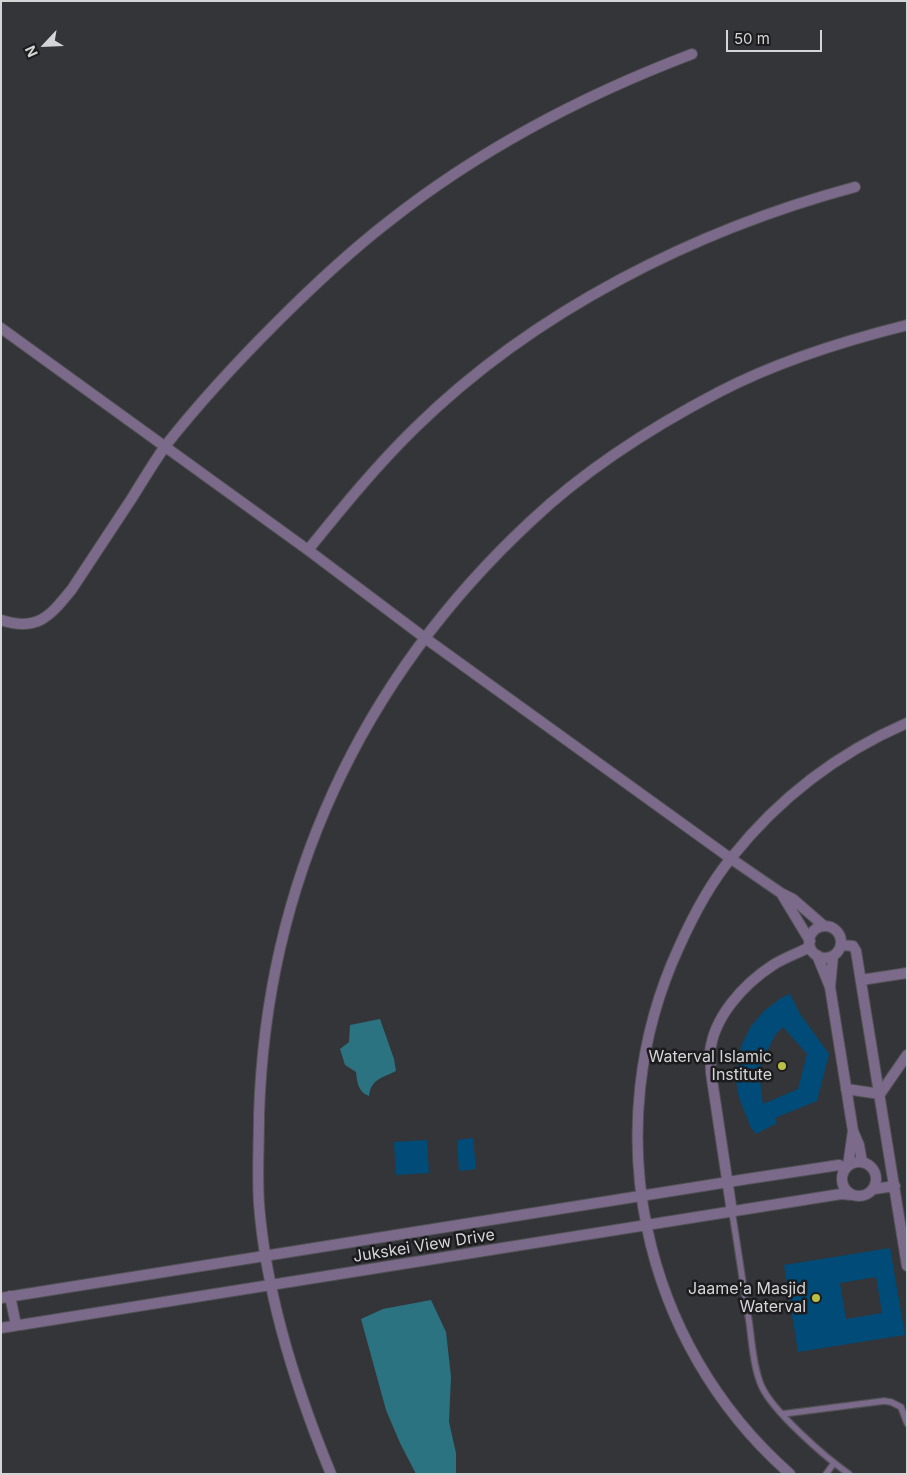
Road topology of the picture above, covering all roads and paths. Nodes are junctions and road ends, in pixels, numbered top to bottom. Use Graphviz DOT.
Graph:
graph roads {
  1 [pos="692,54"];
  2 [pos="855,187"];
  3 [pos="907,325"];
  4 [pos="1,328"];
  5 [pos="166,446"];
  6 [pos="308,550"];
  7 [pos="1,620"];
  8 [pos="425,638"];
  9 [pos="907,723"];
  10 [pos="730,858"];
  11 [pos="781,892"];
  12 [pos="824,926"];
  13 [pos="810,944"];
  14 [pos="841,945"];
  15 [pos="817,955"];
  16 [pos="833,956"];
  17 [pos="907,973"];
  18 [pos="861,980"];
  19 [pos="830,988"];
  20 [pos="907,1056"];
  21 [pos="846,1089"];
  22 [pos="880,1094"];
  23 [pos="853,1131"];
  24 [pos="891,1161"];
  25 [pos="866,1164"];
  26 [pos="847,1167"];
  27 [pos="727,1183"];
  28 [pos="895,1186"];
  29 [pos="874,1189"];
  30 [pos="852,1196"];
  31 [pos="641,1197"];
  32 [pos="732,1212"];
  33 [pos="645,1226"];
  34 [pos="266,1256"];
  35 [pos="906,1262"];
  36 [pos="270,1285"];
  37 [pos="6,1297"];
  38 [pos="16,1325"];
  39 [pos="1,1328"];
  40 [pos="782,1414"];
  41 [pos="907,1423"];
  42 [pos="834,1463"];
  43 [pos="331,1474"];
  44 [pos="790,1474"];
  45 [pos="826,1474"];
  46 [pos="849,1474"];
  1 -- 5 [label="street"];
  2 -- 6 [label="street"];
  3 -- 8 [label="street"];
  4 -- 5 [label="street"];
  5 -- 6 [label="street"];
  5 -- 7 [label="street"];
  6 -- 8 [label="street"];
  8 -- 10 [label="street"];
  8 -- 34 [label="street"];
  9 -- 10 [label="street"];
  10 -- 11 [label="street"];
  10 -- 31 [label="street"];
  11 -- 12 [label="street"];
  11 -- 13 [label="street"];
  12 -- 13 [label="street"];
  12 -- 14 [label="street"];
  13 -- 15 [label="street"];
  13 -- 27 [label="street"];
  14 -- 16 [label="street"];
  14 -- 18 [label="street"];
  15 -- 16 [label="street"];
  15 -- 19 [label="street"];
  16 -- 19 [label="street"];
  17 -- 18 [label="street"];
  18 -- 22 [label="street"];
  19 -- 21 [label="street"];
  20 -- 22 [label="street"];
  21 -- 22 [label="street"];
  21 -- 23 [label="street"];
  22 -- 24 [label="street"];
  23 -- 25 [label="street"];
  23 -- 26 [label="street"];
  24 -- 25 [label="street"];
  24 -- 28 [label="street"];
  25 -- 26 [label="street"];
  25 -- 29 [label="street"];
  26 -- 27 [label="street, Jukskei View Drive"];
  26 -- 30 [label="street"];
  27 -- 31 [label="street, Jukskei View Drive"];
  27 -- 32 [label="street"];
  28 -- 29 [label="street"];
  28 -- 35 [label="street"];
  29 -- 30 [label="street"];
  30 -- 32 [label="street, Jukskei View Drive"];
  31 -- 33 [label="street"];
  31 -- 34 [label="street, Jukskei View Drive"];
  32 -- 33 [label="street, Jukskei View Drive"];
  32 -- 40 [label="lane"];
  33 -- 36 [label="street, Jukskei View Drive"];
  33 -- 44 [label="street"];
  34 -- 36 [label="street"];
  34 -- 37 [label="street, Jukskei View Drive"];
  36 -- 38 [label="street, Jukskei View Drive"];
  36 -- 43 [label="street"];
  37 -- 38 [label="street"];
  38 -- 39 [label="street, Jukskei View Drive"];
  40 -- 41 [label="lane"];
  40 -- 42 [label="lane"];
  42 -- 45 [label="lane"];
  42 -- 46 [label="lane"];
}
